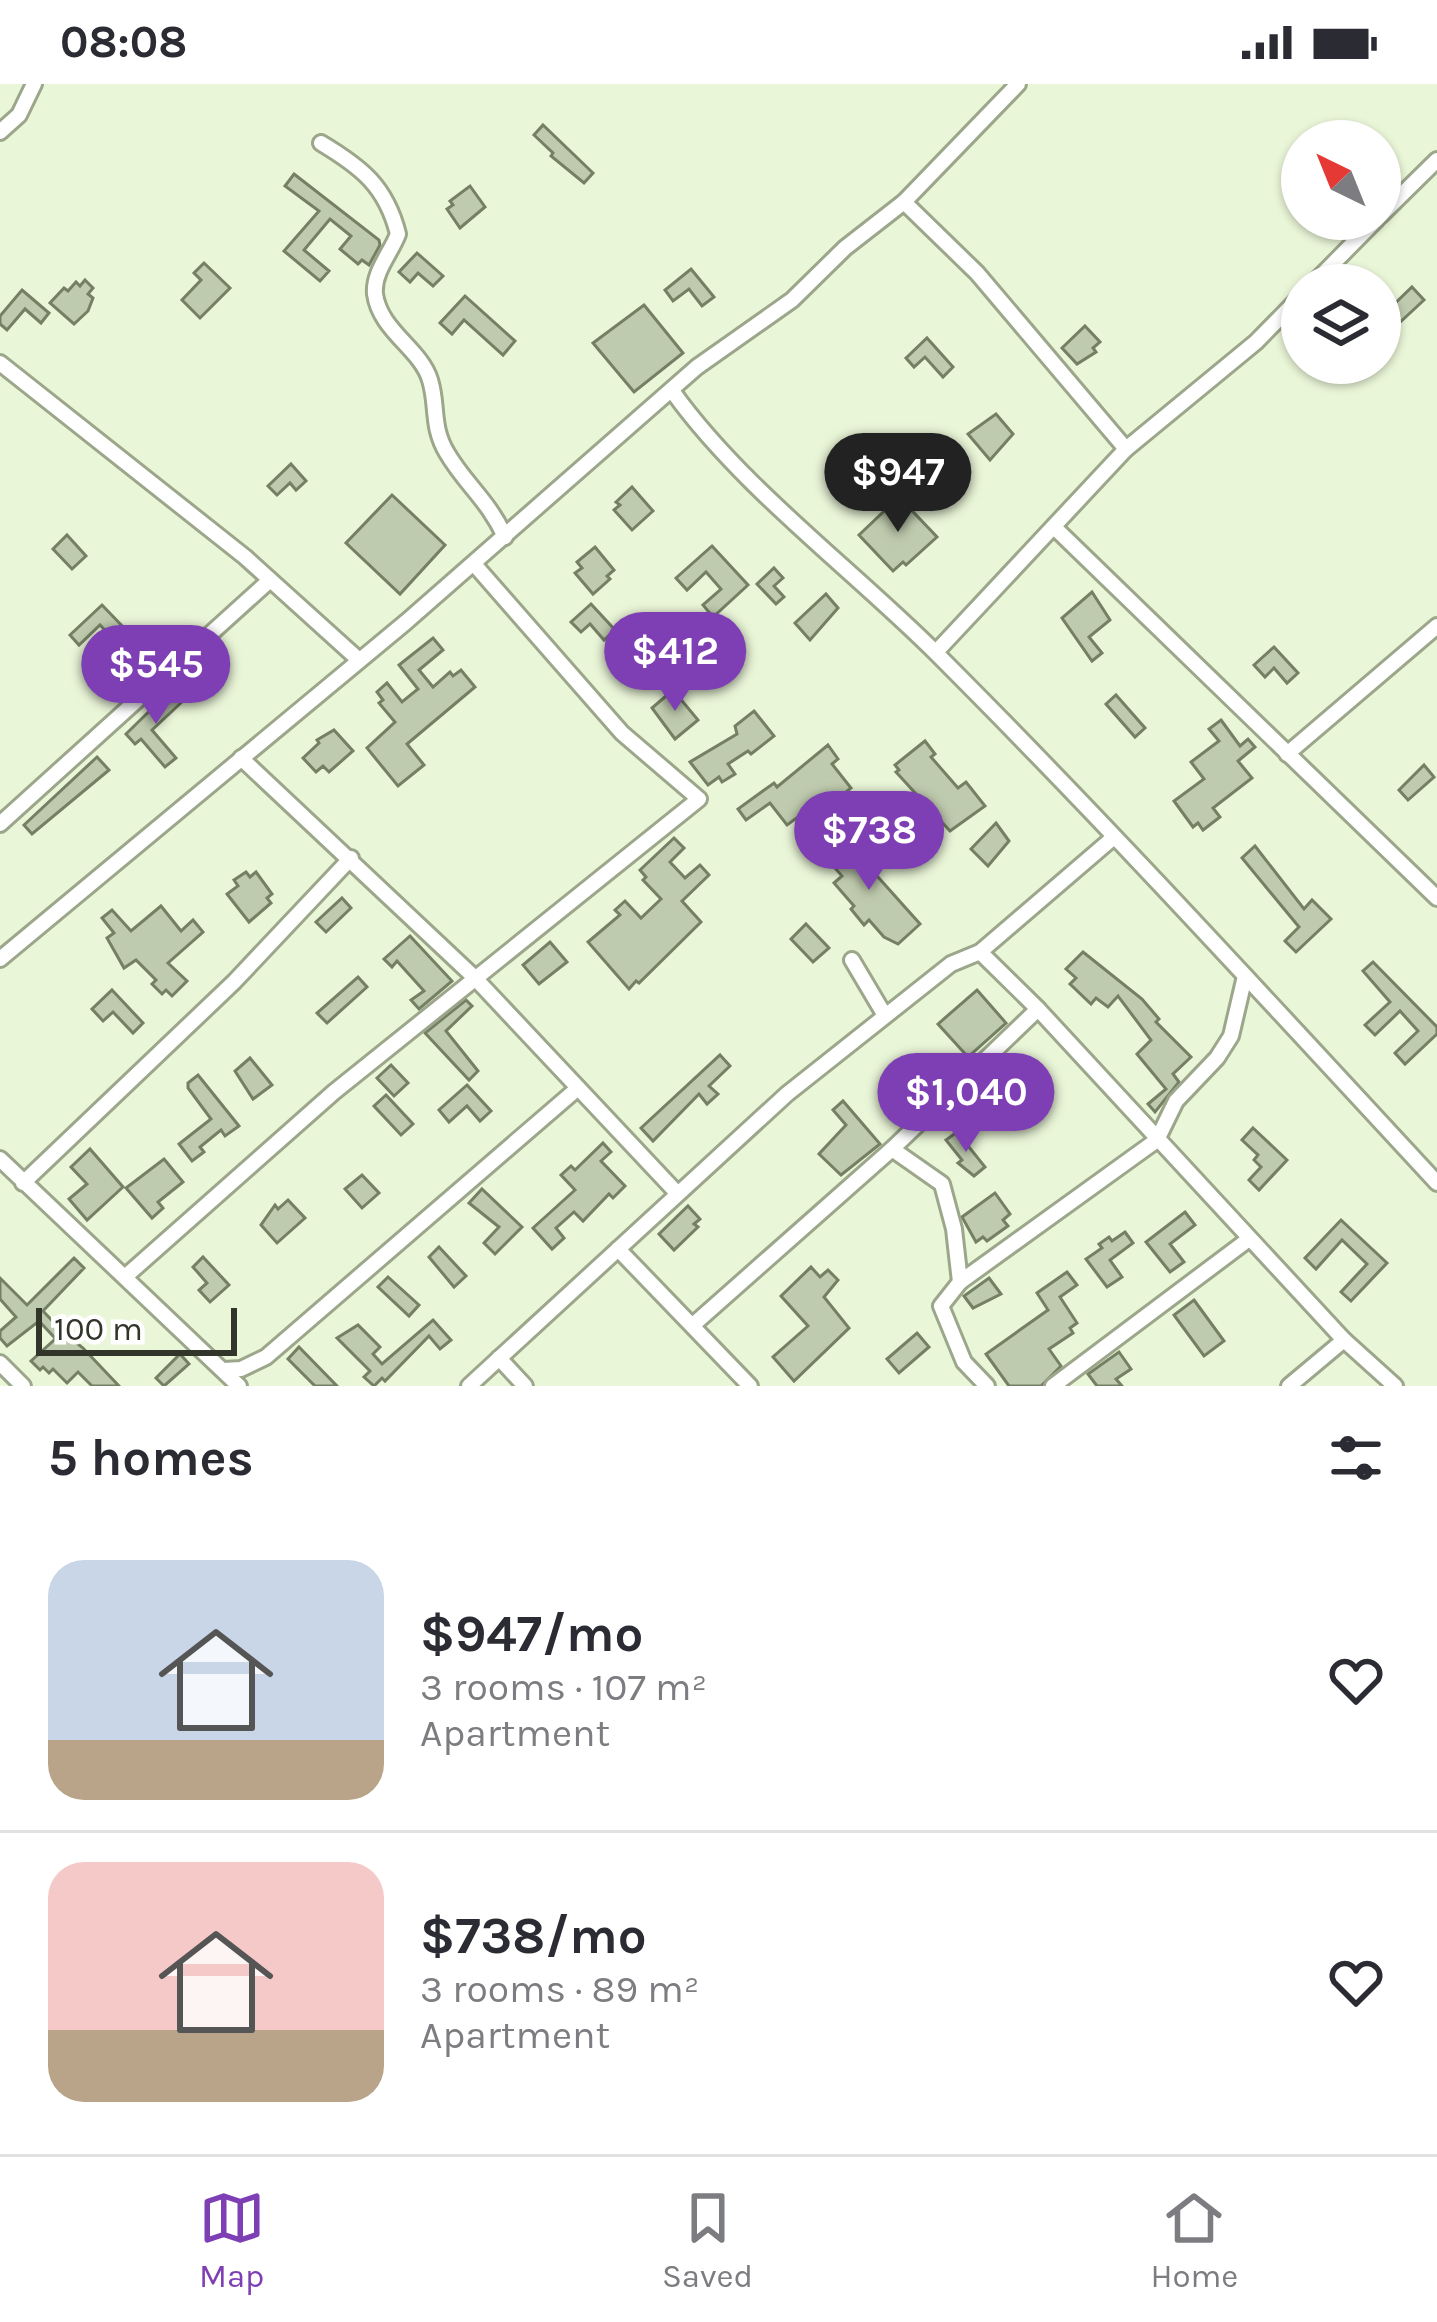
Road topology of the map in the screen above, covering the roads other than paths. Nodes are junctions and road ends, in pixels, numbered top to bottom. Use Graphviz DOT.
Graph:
graph roads {
  1 [pos="34,84"];
  2 [pos="1018,84"];
  3 [pos="0,132"];
  4 [pos="321,143"];
  5 [pos="1437,160"];
  6 [pos="1401,196"];
  7 [pos="904,202"];
  8 [pos="1357,240"];
  9 [pos="1333,264"];
  10 [pos="1281,317"];
  11 [pos="0,363"];
  12 [pos="673,392"];
  13 [pos="1126,449"];
  14 [pos="1054,526"];
  15 [pos="505,537"];
  16 [pos="474,564"];
  17 [pos="270,580"];
  18 [pos="1434,636"];
  19 [pos="936,652"];
  20 [pos="359,659"];
  21 [pos="1287,754"];
  22 [pos="241,758"];
  23 [pos="0,824"];
  24 [pos="1114,837"];
  25 [pos="351,858"];
  26 [pos="1437,898"];
  27 [pos="980,952"];
  28 [pos="0,959"];
  29 [pos="852,960"];
  30 [pos="1245,976"];
  31 [pos="474,977"];
  32 [pos="1038,1009"];
  33 [pos="884,1014"];
  34 [pos="578,1088"];
  35 [pos="1157,1140"];
  36 [pos="892,1149"];
  37 [pos="0,1159"];
  38 [pos="23,1183"];
  39 [pos="1437,1183"];
  40 [pos="677,1192"];
  41 [pos="1249,1239"];
  42 [pos="618,1249"];
  43 [pos="126,1276"];
  44 [pos="960,1282"];
  45 [pos="693,1325"];
  46 [pos="1344,1340"];
  47 [pos="499,1358"];
  48 [pos="0,1363"];
  49 [pos="224,1370"];
  50 [pos="23,1386"];
  51 [pos="239,1386"];
  52 [pos="469,1386"];
  53 [pos="525,1386"];
  54 [pos="750,1386"];
  55 [pos="987,1386"];
  56 [pos="1053,1386"];
  57 [pos="1289,1386"];
  58 [pos="1394,1386"];
  1 -- 3 [label="street"];
  2 -- 7 [label="street"];
  4 -- 15 [label="street"];
  5 -- 6 [label="street"];
  7 -- 12 [label="street"];
  7 -- 13 [label="street"];
  8 -- 9 [label="street"];
  10 -- 13 [label="street"];
  11 -- 17 [label="street"];
  12 -- 15 [label="street"];
  12 -- 19 [label="street"];
  13 -- 14 [label="street"];
  14 -- 19 [label="street"];
  14 -- 21 [label="street"];
  15 -- 16 [label="street"];
  16 -- 20 [label="street"];
  16 -- 31 [label="street"];
  17 -- 20 [label="street"];
  17 -- 23 [label="street"];
  18 -- 21 [label="street"];
  19 -- 24 [label="street"];
  20 -- 22 [label="street"];
  21 -- 26 [label="street"];
  22 -- 25 [label="street"];
  22 -- 28 [label="street"];
  24 -- 27 [label="street"];
  24 -- 30 [label="street"];
  25 -- 31 [label="street"];
  25 -- 38 [label="street"];
  27 -- 32 [label="street"];
  27 -- 33 [label="street"];
  29 -- 33 [label="street"];
  30 -- 35 [label="street"];
  30 -- 39 [label="street"];
  31 -- 34 [label="street"];
  31 -- 43 [label="street"];
  32 -- 35 [label="street"];
  32 -- 36 [label="street"];
  33 -- 40 [label="street"];
  34 -- 40 [label="street"];
  34 -- 49 [label="street"];
  35 -- 41 [label="street"];
  35 -- 44 [label="street"];
  36 -- 44 [label="street"];
  36 -- 45 [label="street"];
  37 -- 38 [label="street"];
  38 -- 43 [label="street"];
  40 -- 42 [label="street"];
  41 -- 46 [label="street"];
  41 -- 56 [label="street"];
  42 -- 45 [label="street"];
  42 -- 47 [label="street"];
  43 -- 49 [label="street"];
  44 -- 55 [label="street"];
  45 -- 54 [label="street"];
  46 -- 57 [label="street"];
  46 -- 58 [label="street"];
  47 -- 52 [label="street"];
  47 -- 53 [label="street"];
  48 -- 50 [label="street"];
  49 -- 51 [label="street"];
}
